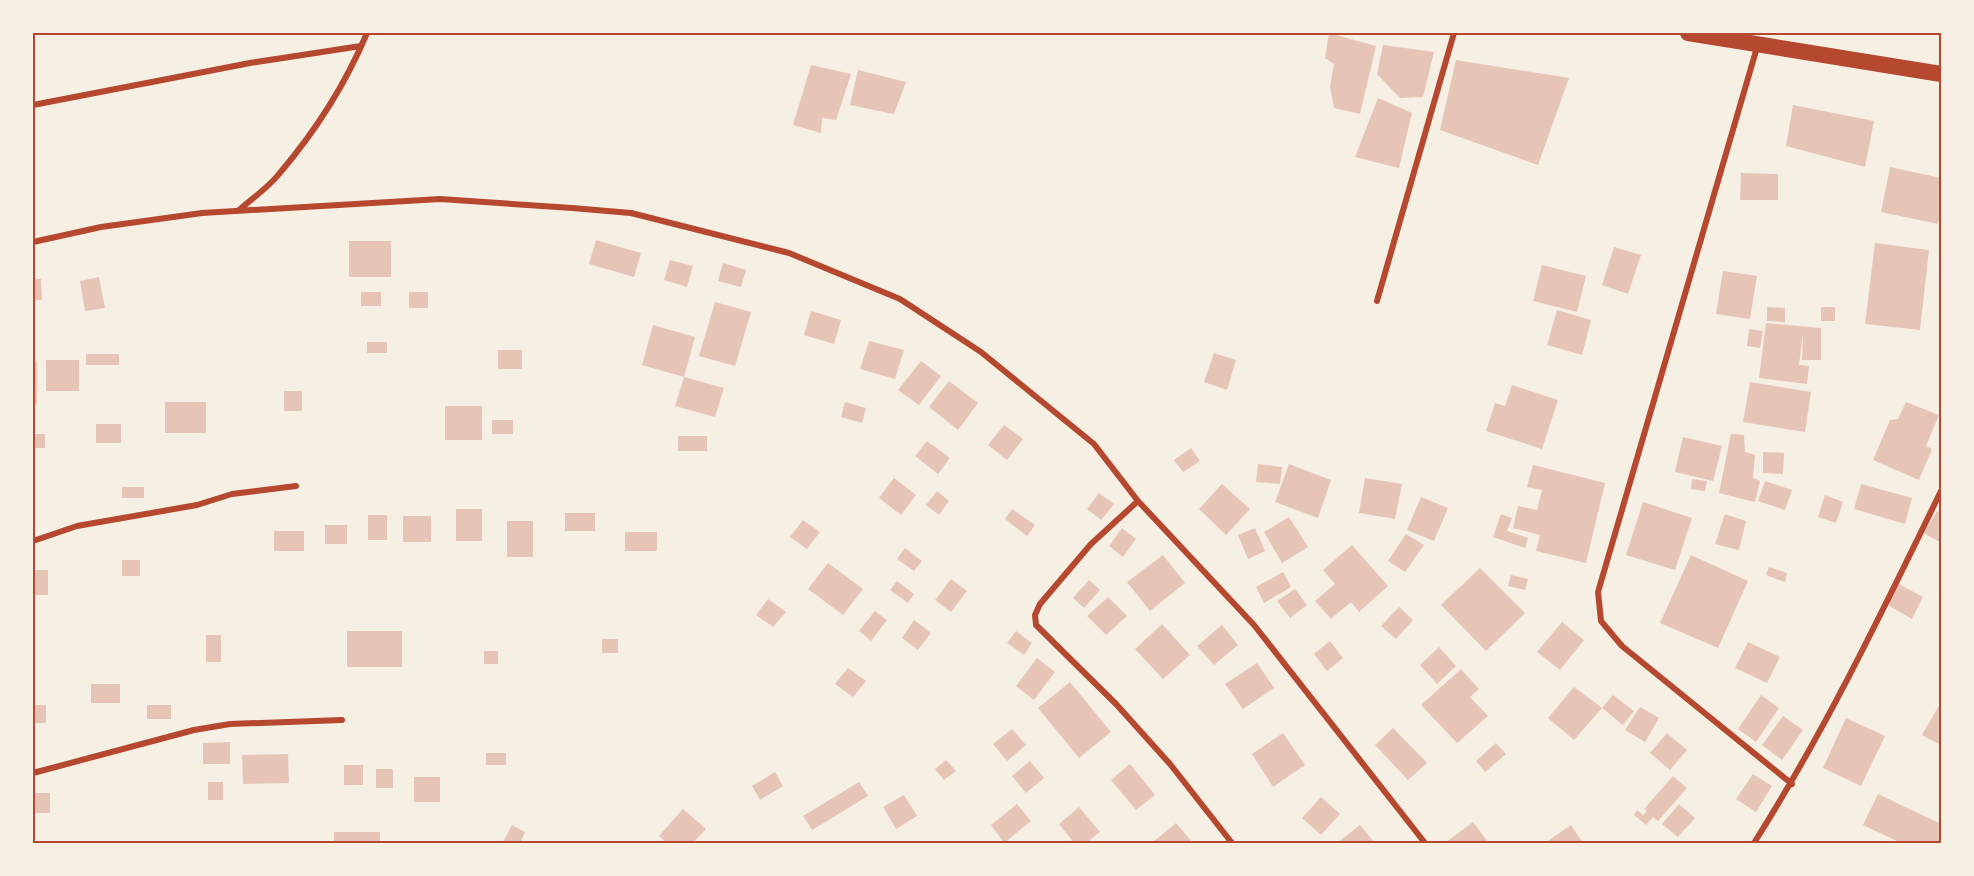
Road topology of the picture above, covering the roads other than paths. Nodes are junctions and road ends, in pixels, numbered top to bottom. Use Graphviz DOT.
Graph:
graph roads {
  1 [pos="367,33"];
  2 [pos="1454,33"];
  3 [pos="1688,33"];
  4 [pos="1758,44"];
  5 [pos="361,46"];
  6 [pos="1941,74"];
  7 [pos="33,105"];
  8 [pos="237,212"];
  9 [pos="33,242"];
  10 [pos="1377,301"];
  11 [pos="296,486"];
  12 [pos="1941,491"];
  13 [pos="1138,501"];
  14 [pos="33,541"];
  15 [pos="342,720"];
  16 [pos="33,773"];
  17 [pos="1792,784"];
  18 [pos="1232,843"];
  19 [pos="1425,843"];
  20 [pos="1754,843"];
  1 -- 5 [label="street"];
  2 -- 10 [label="street"];
  3 -- 4 [label="highway"];
  4 -- 6 [label="highway"];
  4 -- 17 [label="street"];
  5 -- 7 [label="street"];
  5 -- 8 [label="street"];
  8 -- 9 [label="street"];
  8 -- 13 [label="street"];
  11 -- 14 [label="street"];
  12 -- 17 [label="street"];
  13 -- 18 [label="street"];
  13 -- 19 [label="street"];
  15 -- 16 [label="street"];
  17 -- 20 [label="street"];
}
